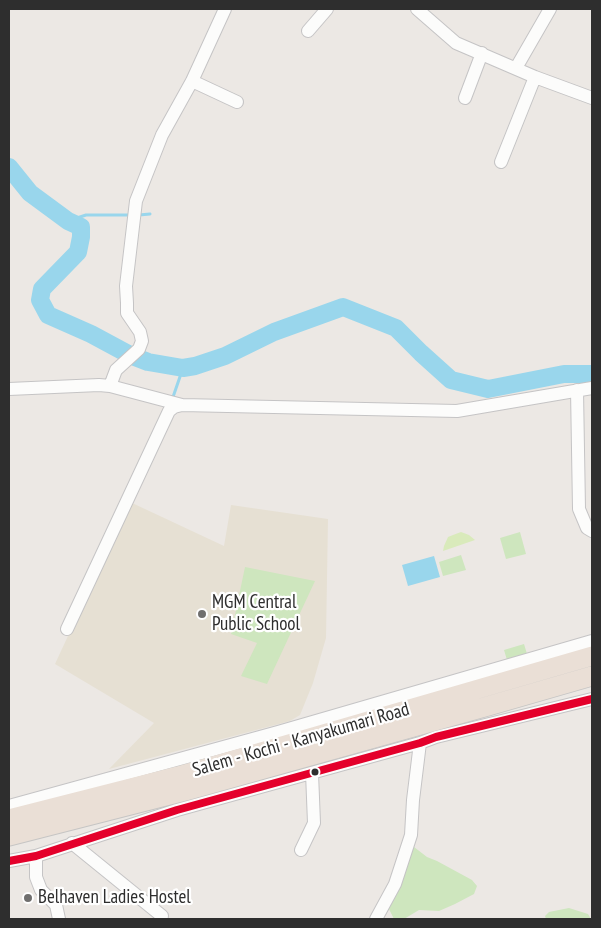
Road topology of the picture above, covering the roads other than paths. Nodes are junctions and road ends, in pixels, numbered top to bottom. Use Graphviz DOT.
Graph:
graph roads {
  1 [pos="225,9"];
  2 [pos="326,9"];
  3 [pos="417,9"];
  4 [pos="550,9"];
  5 [pos="308,31"];
  6 [pos="482,54"];
  7 [pos="516,68"];
  8 [pos="535,77"];
  9 [pos="192,81"];
  10 [pos="465,98"];
  11 [pos="592,98"];
  12 [pos="237,102"];
  13 [pos="500,162"];
  14 [pos="110,386"];
  15 [pos="592,388"];
  16 [pos="9,389"];
  17 [pos="577,390"];
  18 [pos="182,405"];
  19 [pos="592,531"];
  20 [pos="68,629"];
  21 [pos="592,641"];
  22 [pos="592,656"];
  23 [pos="592,676"];
  24 [pos="592,699"];
  25 [pos="420,742"];
  26 [pos="312,773"];
  27 [pos="9,806"];
  28 [pos="9,819"];
  29 [pos="9,836"];
  30 [pos="72,843"];
  31 [pos="301,850"];
  32 [pos="36,856"];
  33 [pos="9,861"];
  34 [pos="162,916"];
  35 [pos="59,919"];
  36 [pos="376,919"];
  1 -- 9 [label="street"];
  2 -- 5 [label="street"];
  3 -- 6 [label="street"];
  4 -- 7 [label="street"];
  6 -- 7 [label="street"];
  6 -- 10 [label="street"];
  7 -- 8 [label="street"];
  8 -- 11 [label="street"];
  8 -- 13 [label="street"];
  9 -- 12 [label="street"];
  9 -- 14 [label="street"];
  14 -- 16 [label="street"];
  14 -- 18 [label="street"];
  15 -- 17 [label="street"];
  17 -- 18 [label="street"];
  17 -- 19 [label="street"];
  18 -- 20 [label="street"];
  21 -- 27 [label="street"];
  22 -- 28 [label="highway, Salem - Kochi - Kanyakumari Road"];
  23 -- 29 [label="highway, Salem - Kochi - Kanyakumari Road"];
  24 -- 25 [label="street"];
  25 -- 26 [label="street"];
  25 -- 36 [label="street"];
  26 -- 30 [label="street"];
  26 -- 31 [label="street"];
  30 -- 32 [label="street"];
  30 -- 34 [label="street"];
  32 -- 33 [label="street"];
  32 -- 35 [label="street"];
}
